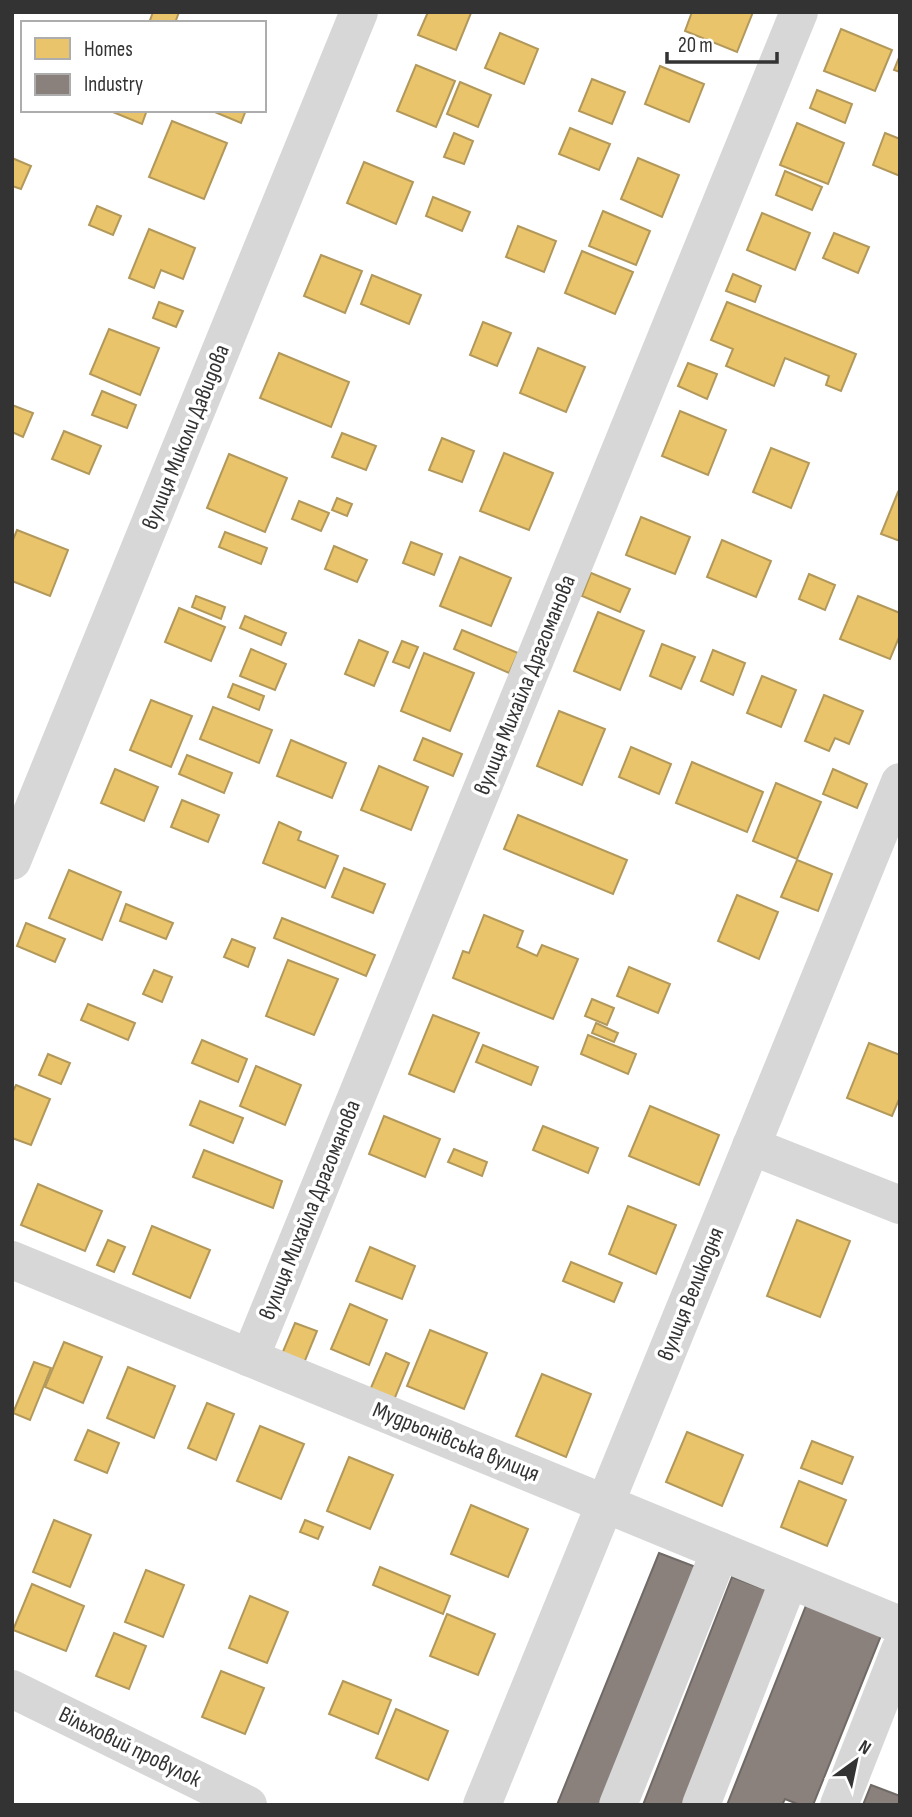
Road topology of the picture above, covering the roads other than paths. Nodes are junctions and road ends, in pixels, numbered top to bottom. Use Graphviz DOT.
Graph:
graph roads {
  1 [pos="359,12"];
  2 [pos="799,12"];
  3 [pos="899,785"];
  4 [pos="12,861"];
  5 [pos="751,1146"];
  6 [pos="900,1205"];
  7 [pos="12,1259"];
  8 [pos="250,1358"];
  9 [pos="605,1504"];
  10 [pos="720,1551"];
  11 [pos="789,1580"];
  12 [pos="900,1625"];
  13 [pos="900,1650"];
  14 [pos="12,1689"];
  15 [pos="248,1805"];
  16 [pos="482,1805"];
  17 [pos="618,1805"];
  18 [pos="701,1805"];
  19 [pos="839,1805"];
  1 -- 4 [label="street, вулиця Миколи Давидова"];
  2 -- 8 [label="street, вулиця Михайла Драгоманова"];
  3 -- 5 [label="street, вулиця Великодня"];
  5 -- 6 [label="street"];
  5 -- 9 [label="street, вулиця Великодня"];
  7 -- 8 [label="street, Мудрьонівська вулиця"];
  8 -- 9 [label="street, Мудрьонівська вулиця"];
  9 -- 10 [label="street, Мудрьонівська вулиця"];
  9 -- 16 [label="street, вулиця Великодня"];
  10 -- 11 [label="street, Мудрьонівська вулиця"];
  10 -- 17 [label="street"];
  11 -- 12 [label="street, Мудрьонівська вулиця"];
  11 -- 18 [label="street"];
  13 -- 19 [label="street"];
  14 -- 15 [label="street, Вільховий провулок"];
}
